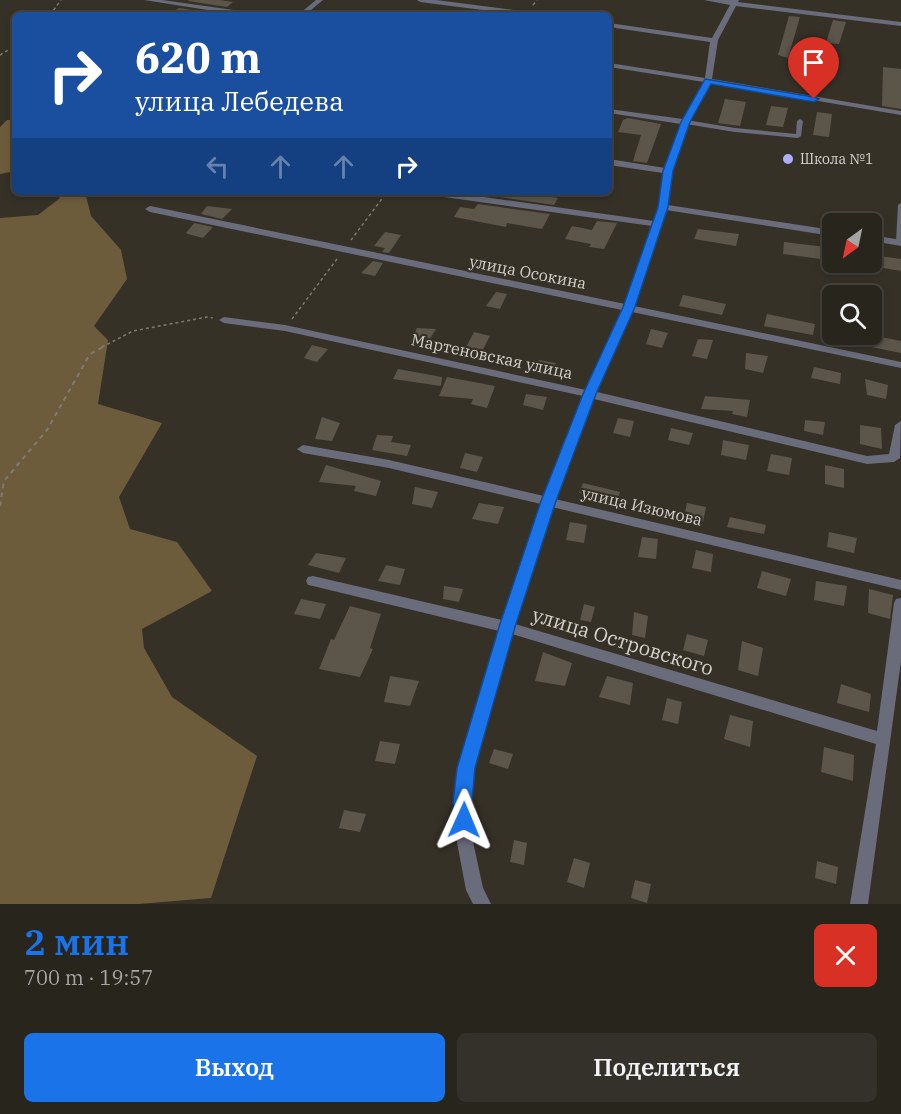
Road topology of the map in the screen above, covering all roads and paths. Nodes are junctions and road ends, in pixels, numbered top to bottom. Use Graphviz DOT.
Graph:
graph roads {
  1 [pos="147,0"];
  2 [pos="320,0"];
  3 [pos="420,0"];
  4 [pos="707,0"];
  5 [pos="735,2"];
  6 [pos="233,12"];
  7 [pos="305,12"];
  8 [pos="514,12"];
  9 [pos="901,24"];
  10 [pos="612,25"];
  11 [pos="714,40"];
  12 [pos="612,65"];
  13 [pos="708,81"];
  14 [pos="612,111"];
  15 [pos="901,113"];
  16 [pos="800,121"];
  17 [pos="686,122"];
  18 [pos="612,162"];
  19 [pos="668,171"];
  20 [pos="385,195"];
  21 [pos="451,195"];
  22 [pos="901,205"];
  23 [pos="663,207"];
  24 [pos="150,209"];
  25 [pos="657,224"];
  26 [pos="822,231"];
  27 [pos="882,240"];
  28 [pos="900,243"];
  29 [pos="343,250"];
  30 [pos="629,307"];
  31 [pos="224,320"];
  32 [pos="285,328"];
  33 [pos="901,365"];
  34 [pos="590,394"];
  35 [pos="901,425"];
  36 [pos="303,449"];
  37 [pos="548,501"];
  38 [pos="0,506"];
  39 [pos="313,581"];
  40 [pos="901,585"];
  41 [pos="901,603"];
  42 [pos="507,627"];
  43 [pos="884,740"];
  44 [pos="482,904"];
  45 [pos="859,904"];
  1 -- 6 [label="street"];
  2 -- 7 [label="street"];
  3 -- 8 [label="street"];
  4 -- 5 [label="street"];
  5 -- 9 [label="street"];
  5 -- 11 [label="street"];
  10 -- 11 [label="street"];
  11 -- 13 [label="street"];
  12 -- 13 [label="street"];
  13 -- 15 [label="street"];
  13 -- 17 [label="street"];
  14 -- 17 [label="street"];
  16 -- 17 [label="lane"];
  17 -- 19 [label="street"];
  18 -- 19 [label="street"];
  19 -- 23 [label="street"];
  20 -- 29 [label="path"];
  21 -- 25 [label="street"];
  22 -- 28 [label="lane"];
  23 -- 25 [label="street"];
  23 -- 26 [label="street"];
  24 -- 29 [label="street, улица Осокина"];
  25 -- 30 [label="street"];
  27 -- 28 [label="street"];
  29 -- 30 [label="street, улица Осокина"];
  29 -- 32 [label="path"];
  30 -- 33 [label="street, улица Осокина"];
  30 -- 34 [label="street"];
  31 -- 32 [label="street, Мартеновская улица"];
  31 -- 38 [label="path"];
  32 -- 34 [label="street, Мартеновская улица"];
  34 -- 35 [label="street, Мартеновская улица"];
  34 -- 37 [label="street"];
  36 -- 37 [label="street, улица Изюмова"];
  37 -- 40 [label="street, улица Изюмова"];
  37 -- 42 [label="street"];
  39 -- 42 [label="street, улица Островского"];
  41 -- 43 [label="street"];
  42 -- 43 [label="street, улица Островского"];
  42 -- 44 [label="street"];
  43 -- 45 [label="street"];
}
